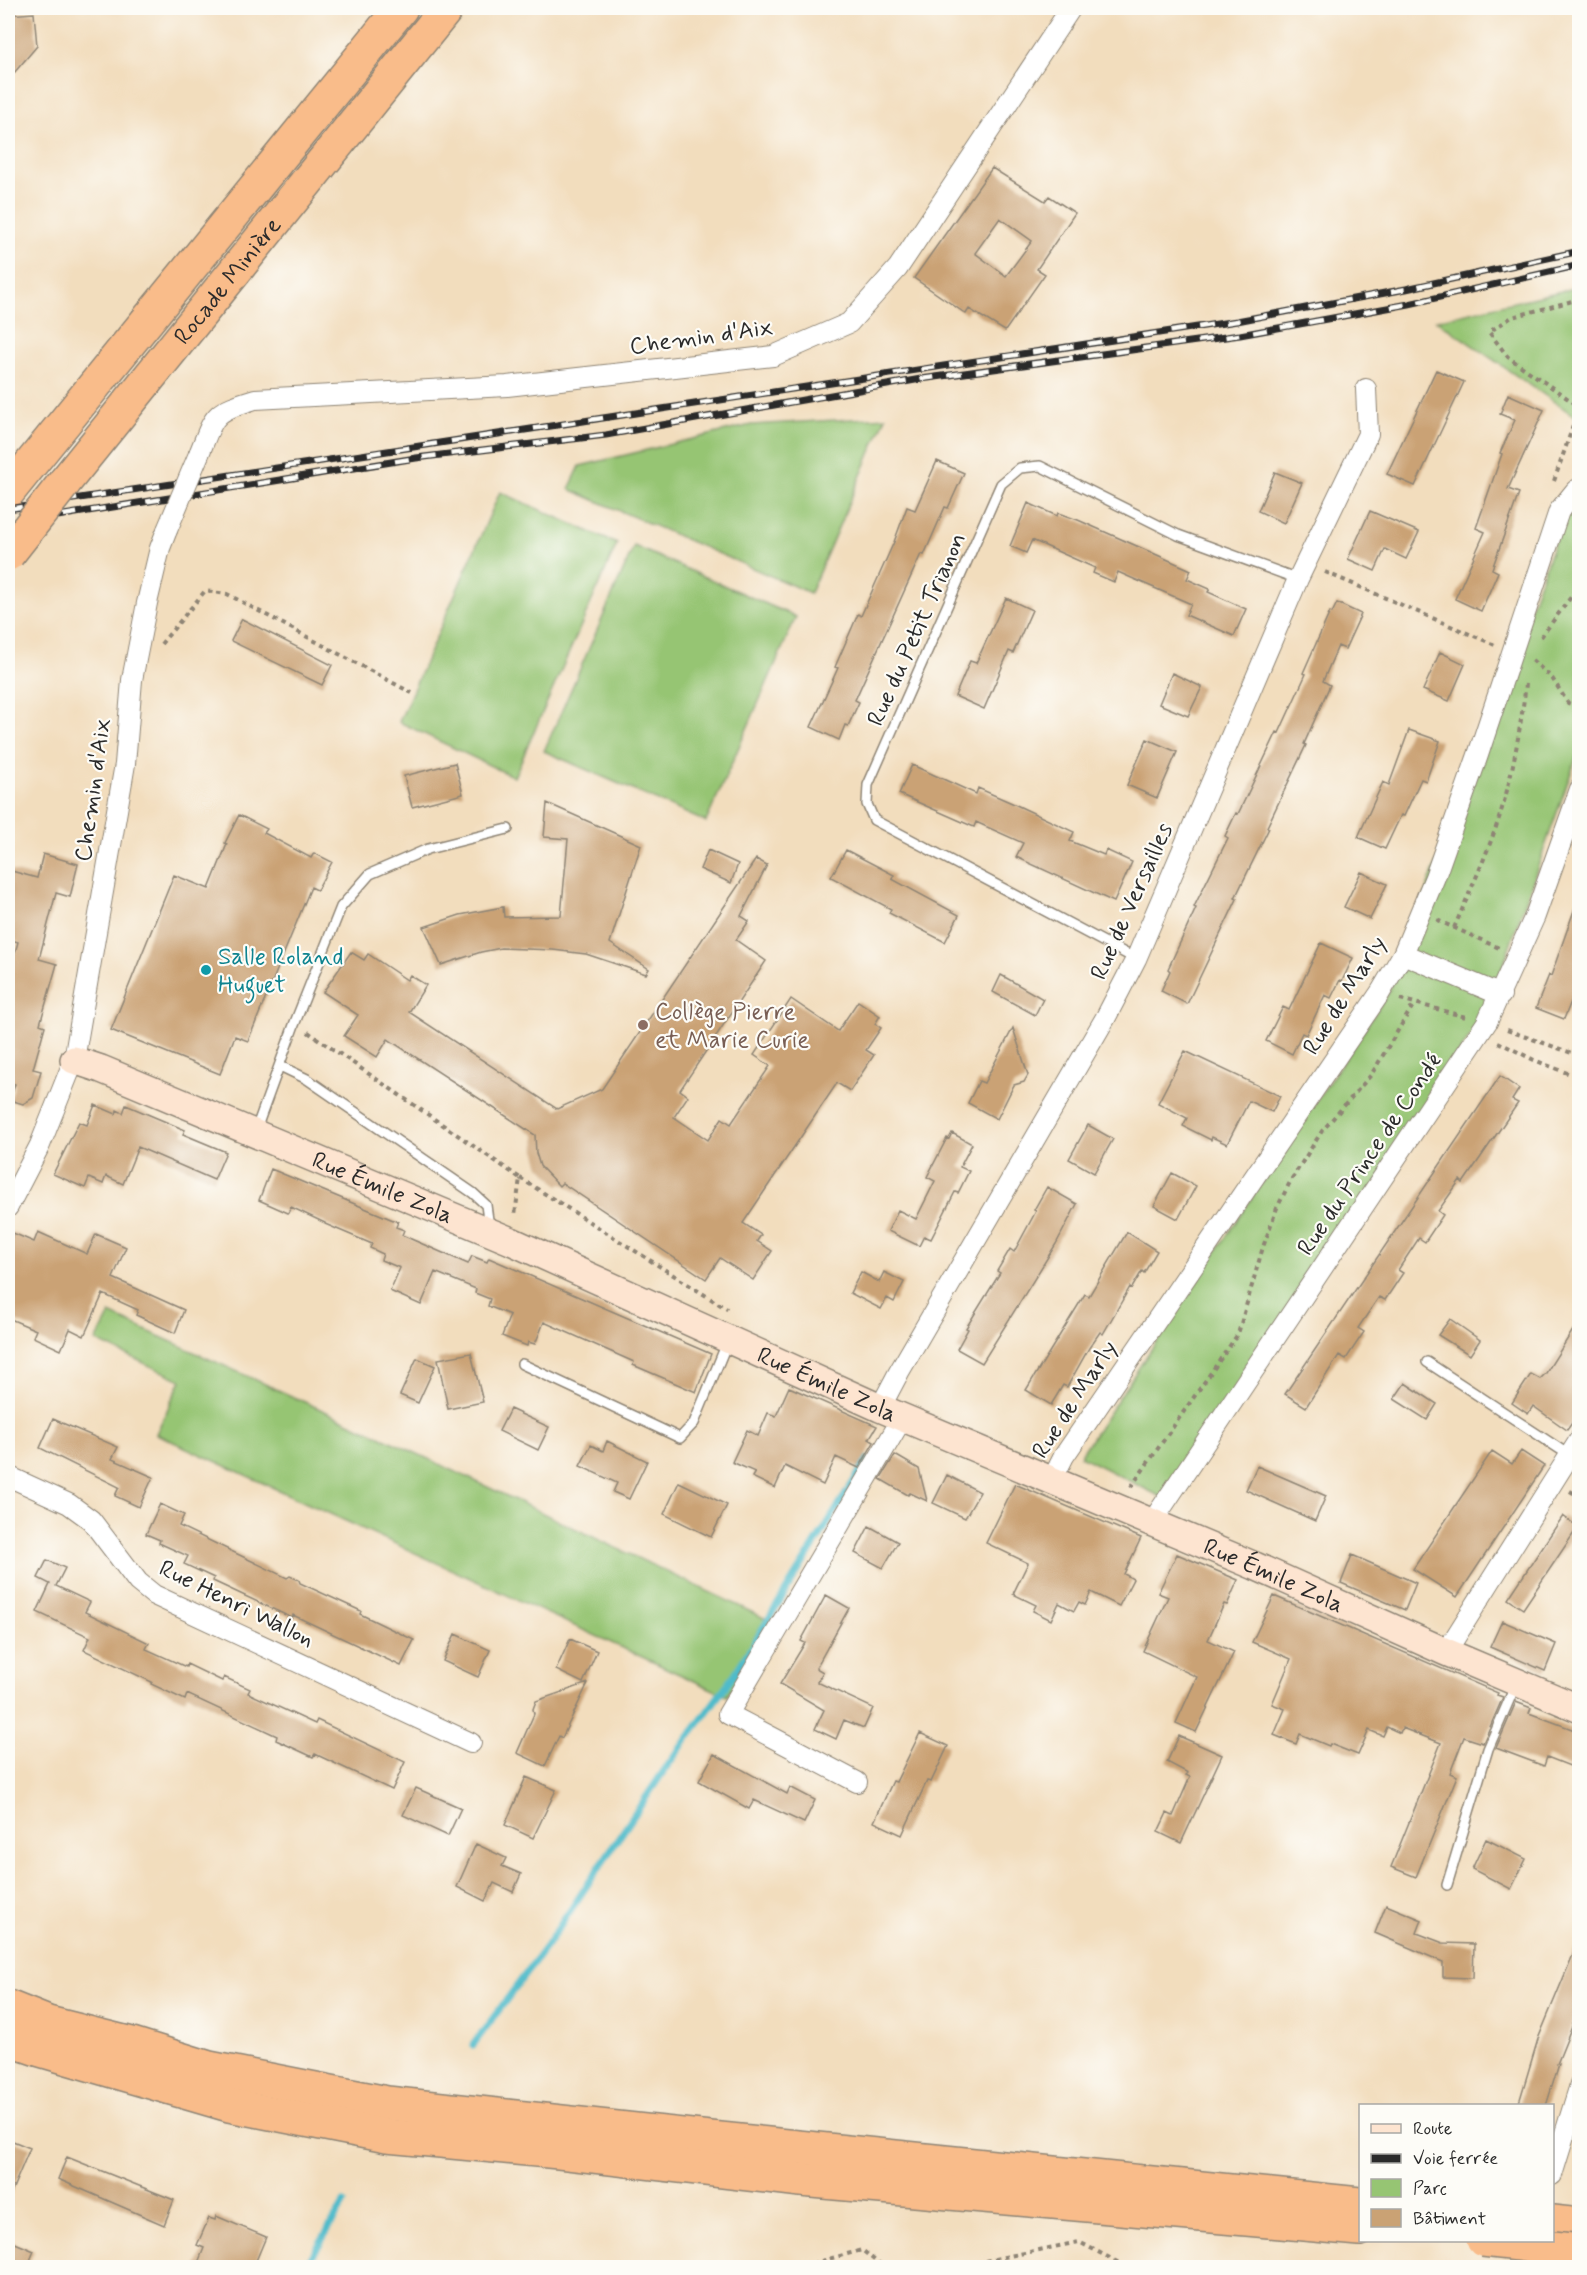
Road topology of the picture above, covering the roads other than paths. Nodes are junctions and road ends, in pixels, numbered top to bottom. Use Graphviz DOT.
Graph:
graph roads {
  1 [pos="401,8"];
  2 [pos="447,8"];
  3 [pos="1071,8"];
  4 [pos="1366,389"];
  5 [pos="1580,489"];
  6 [pos="8,492"];
  7 [pos="8,554"];
  8 [pos="1298,579"];
  9 [pos="1580,789"];
  10 [pos="507,829"];
  11 [pos="1403,954"];
  12 [pos="1136,959"];
  13 [pos="1501,995"];
  14 [pos="74,1060"];
  15 [pos="280,1065"];
  16 [pos="255,1134"];
  17 [pos="8,1208"];
  18 [pos="501,1237"];
  19 [pos="729,1338"];
  20 [pos="1427,1362"];
  21 [pos="522,1364"];
  22 [pos="892,1413"];
  23 [pos="1574,1447"];
  24 [pos="8,1476"];
  25 [pos="1052,1480"];
  26 [pos="1152,1522"];
  27 [pos="1446,1652"];
  28 [pos="1517,1682"];
  29 [pos="1580,1709"];
  30 [pos="471,1743"];
  31 [pos="857,1782"];
  32 [pos="1448,1885"];
  33 [pos="8,2007"];
  34 [pos="8,2039"];
  35 [pos="1580,2085"];
  36 [pos="1554,2169"];
  37 [pos="1359,2204"];
  38 [pos="1554,2222"];
  39 [pos="1580,2225"];
  40 [pos="1359,2229"];
  41 [pos="1493,2242"];
  42 [pos="1533,2242"];
  43 [pos="1580,2251"];
  44 [pos="1525,2268"];
  1 -- 6 [label="highway, Rocade Minière"];
  2 -- 7 [label="highway, Rocade Minière, bridge"];
  3 -- 14 [label="street, Chemin d'Aix, bridge"];
  4 -- 8 [label="street, Rue de Versailles"];
  5 -- 11 [label="street, Rue de Marly"];
  8 -- 12 [label="street, Rue de Versailles"];
  8 -- 12 [label="lane, Rue du Petit Trianon"];
  9 -- 13 [label="street, Rue du Prince de Condé"];
  10 -- 15 [label="lane"];
  11 -- 13 [label="street"];
  11 -- 25 [label="street, Rue de Marly"];
  12 -- 22 [label="street, Rue de Versailles"];
  13 -- 26 [label="street, Rue du Prince de Condé"];
  14 -- 16 [label="street, Rue Émile Zola"];
  14 -- 17 [label="street, Chemin d'Aix"];
  15 -- 16 [label="lane"];
  15 -- 18 [label="lane"];
  16 -- 18 [label="street, Rue Émile Zola"];
  18 -- 19 [label="street, Rue Émile Zola"];
  19 -- 21 [label="lane"];
  19 -- 22 [label="street, Rue Émile Zola"];
  20 -- 23 [label="lane"];
  22 -- 25 [label="street, Rue Émile Zola"];
  22 -- 31 [label="street, Rue de Versailles"];
  23 -- 27 [label="street"];
  24 -- 30 [label="street, Rue Henri Wallon"];
  25 -- 26 [label="street, Rue Émile Zola"];
  26 -- 27 [label="street, Rue Émile Zola"];
  27 -- 28 [label="street, Rue Émile Zola"];
  28 -- 29 [label="street, Rue Émile Zola"];
  28 -- 32 [label="lane"];
  33 -- 37 [label="highway"];
  34 -- 40 [label="highway"];
  35 -- 36 [label="street"];
  38 -- 39 [label="highway"];
  41 -- 43 [label="highway, bridge"];
  42 -- 44 [label="street"];
}
